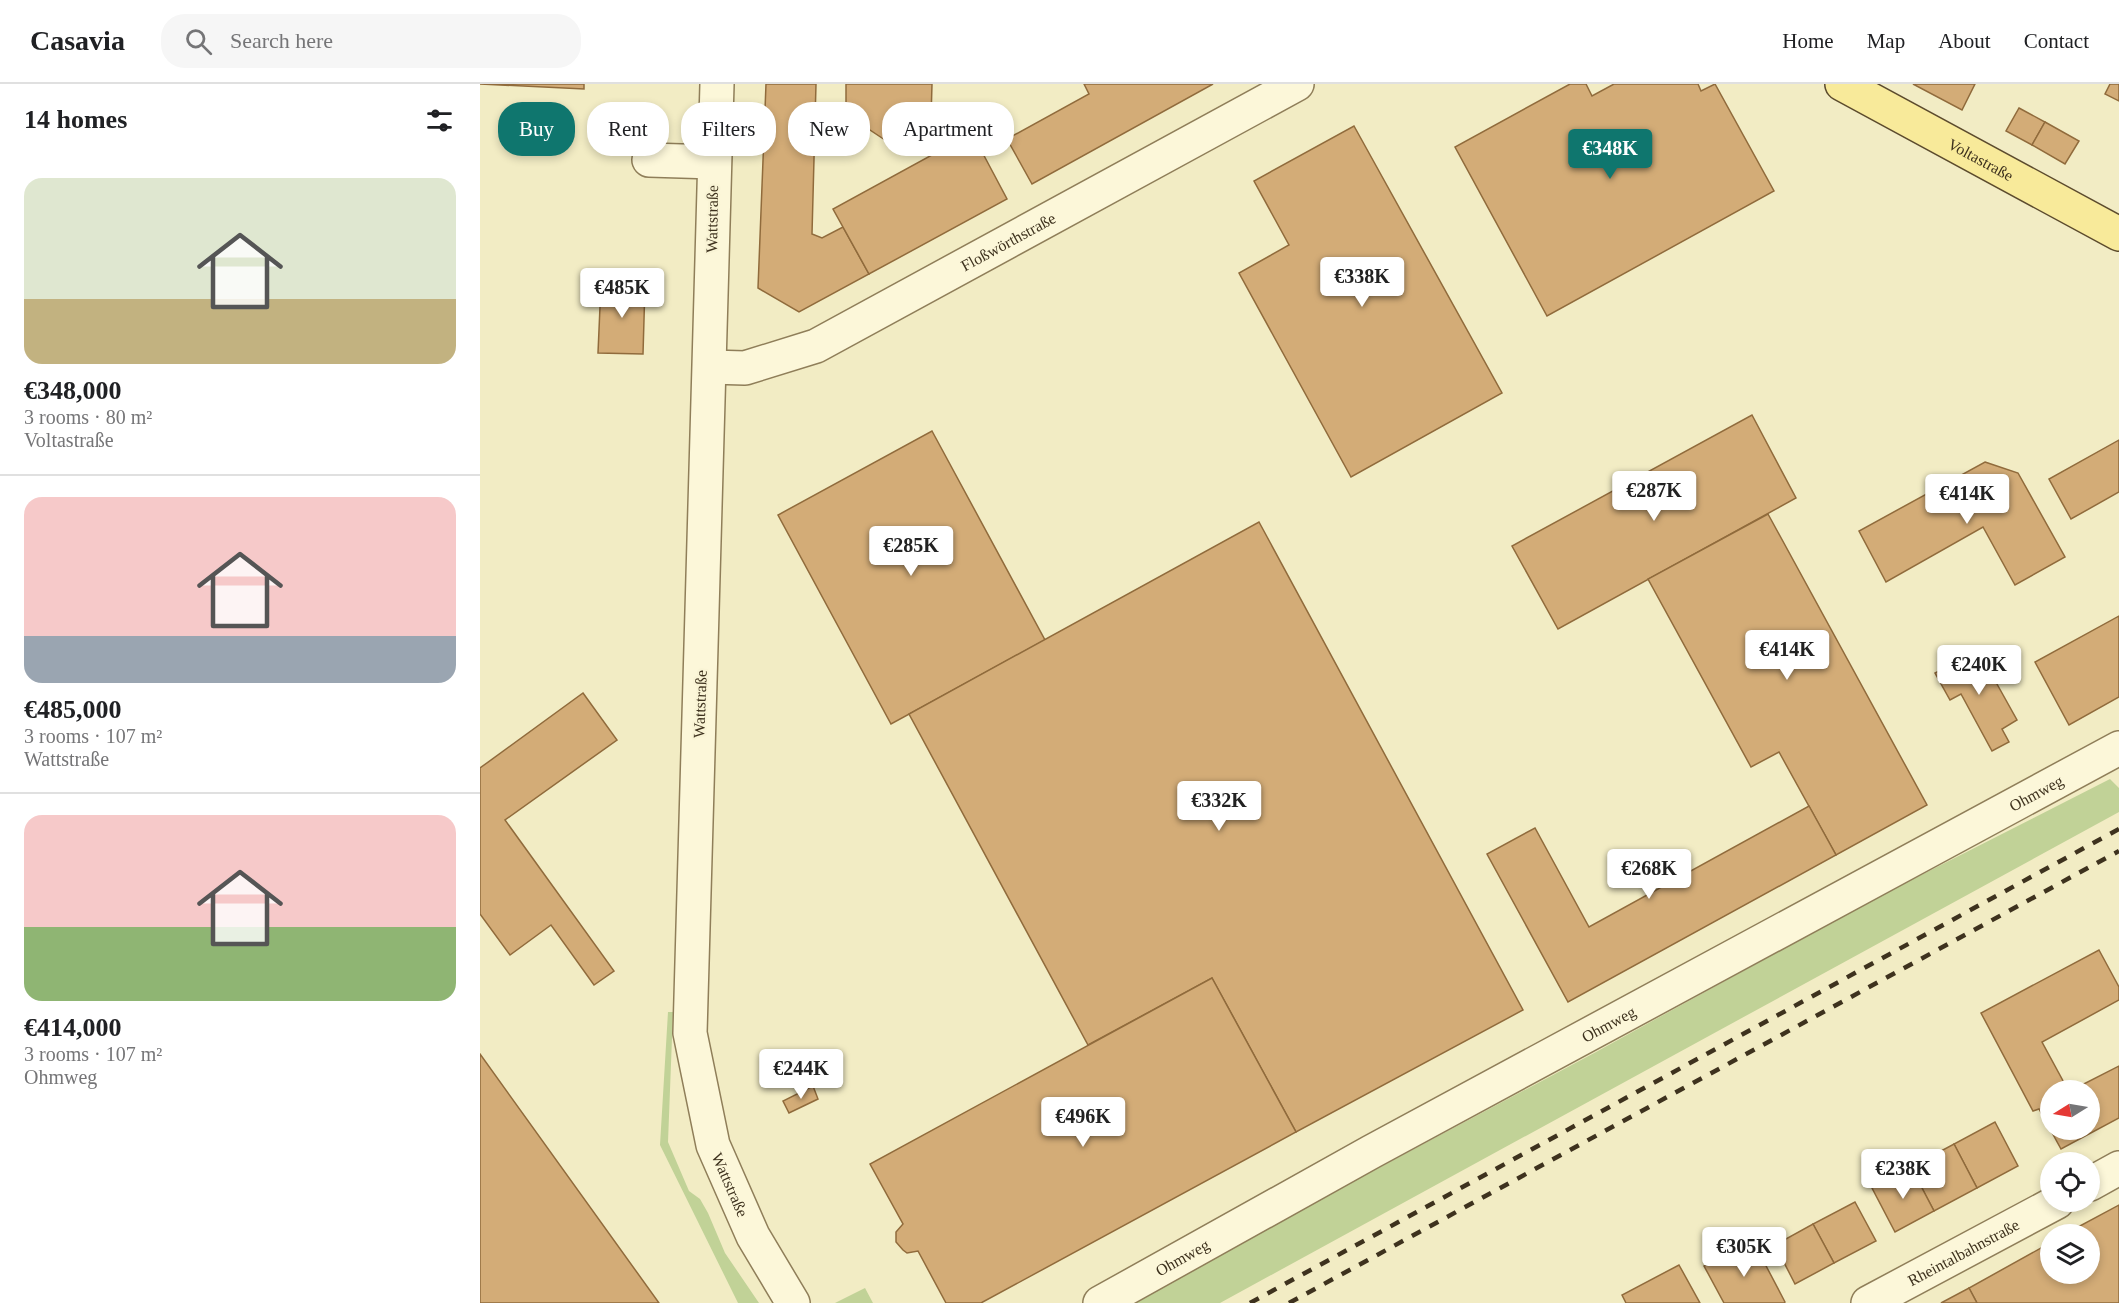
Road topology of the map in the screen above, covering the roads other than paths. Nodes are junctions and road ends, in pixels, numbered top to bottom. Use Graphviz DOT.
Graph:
graph roads {
  1 [pos="717,84"];
  2 [pos="1297,84"];
  3 [pos="1842,84"];
  4 [pos="649,160"];
  5 [pos="714,162"];
  6 [pos="2119,234"];
  7 [pos="710,367"];
  8 [pos="2119,748"];
  9 [pos="2119,1168"];
  10 [pos="2100,1178"];
  11 [pos="2040,1211"];
  12 [pos="793,1303"];
  13 [pos="1100,1303"];
  14 [pos="1868,1303"];
  1 -- 5 [label="street, Wattstraße"];
  2 -- 7 [label="street, Floßwörthstraße"];
  3 -- 6 [label="main road, Voltastraße"];
  4 -- 5 [label="street"];
  5 -- 7 [label="street, Wattstraße"];
  7 -- 12 [label="street, Wattstraße"];
  8 -- 13 [label="street, Ohmweg"];
  9 -- 10 [label="street"];
  11 -- 14 [label="street, Rheintalbahnstraße"];
}
